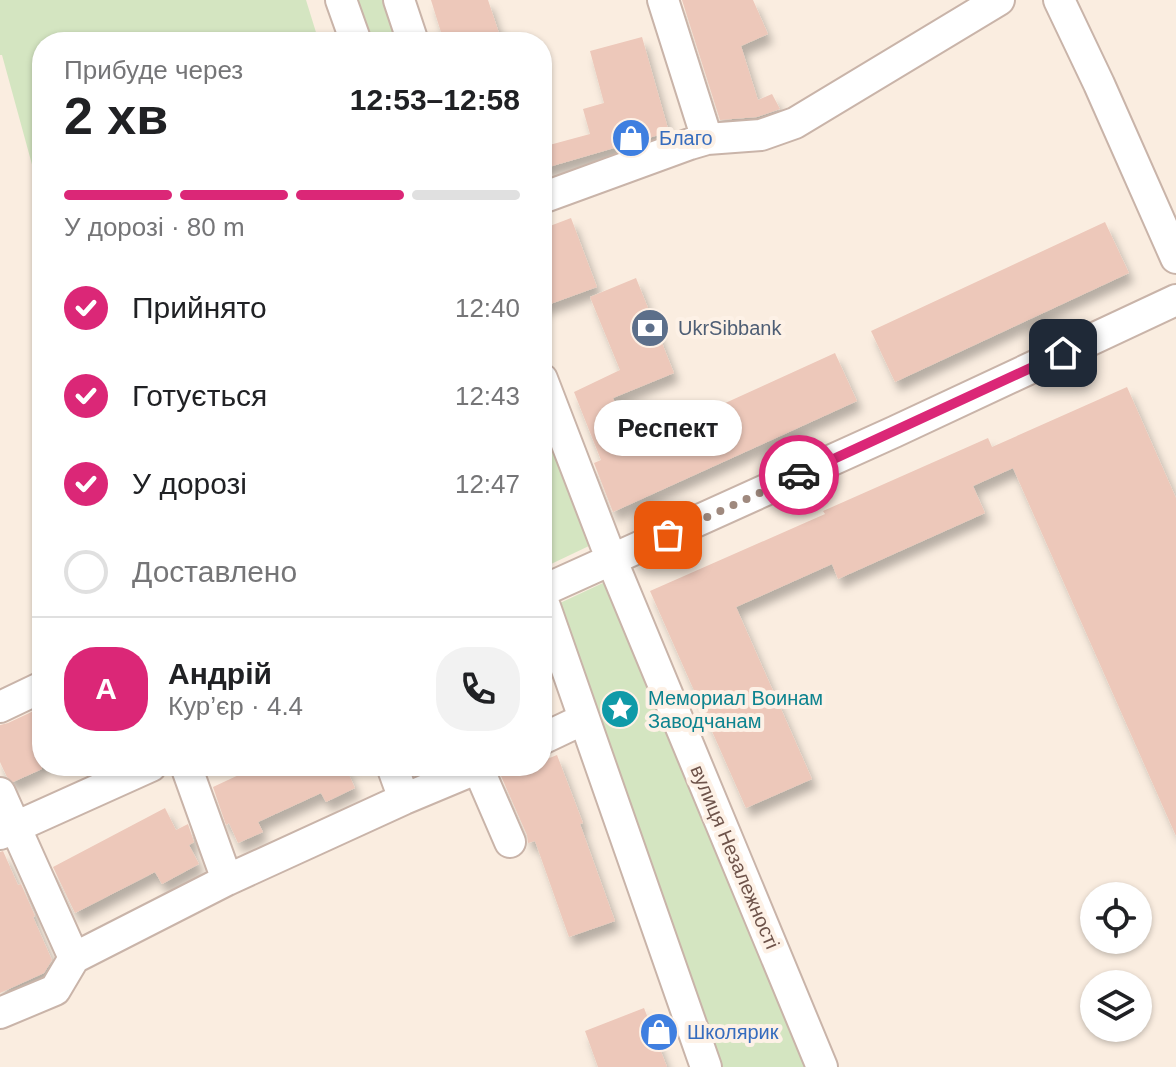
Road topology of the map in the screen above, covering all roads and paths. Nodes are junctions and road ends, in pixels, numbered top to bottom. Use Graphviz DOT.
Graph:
graph roads {
  1 [pos="341,0"];
  2 [pos="399,0"];
  3 [pos="663,0"];
  4 [pos="999,0"];
  5 [pos="1059,0"];
  6 [pos="352,32"];
  7 [pos="410,32"];
  8 [pos="707,139"];
  9 [pos="552,194"];
  10 [pos="1176,258"];
  11 [pos="1176,300"];
  12 [pos="552,405"];
  13 [pos="612,561"];
  14 [pos="552,587"];
  15 [pos="552,627"];
  16 [pos="32,692"];
  17 [pos="0,707"];
  18 [pos="584,719"];
  19 [pos="552,734"];
  20 [pos="128,776"];
  21 [pos="190,776"];
  22 [pos="396,776"];
  23 [pos="459,776"];
  24 [pos="484,776"];
  25 [pos="0,793"];
  26 [pos="404,799"];
  27 [pos="7,830"];
  28 [pos="510,842"];
  29 [pos="227,880"];
  30 [pos="74,958"];
  31 [pos="0,1013"];
  32 [pos="706,1067"];
  33 [pos="822,1067"];
  1 -- 6 [label="street"];
  2 -- 7 [label="street"];
  3 -- 8 [label="street"];
  4 -- 8 [label="street"];
  5 -- 10 [label="street"];
  8 -- 9 [label="street"];
  11 -- 13 [label="street"];
  12 -- 13 [label="street, вулиця Незалежності"];
  13 -- 14 [label="street"];
  13 -- 33 [label="street, вулиця Незалежності"];
  15 -- 18 [label="street"];
  16 -- 17 [label="street"];
  18 -- 19 [label="street"];
  18 -- 32 [label="street"];
  20 -- 27 [label="street"];
  21 -- 29 [label="street"];
  22 -- 26 [label="street"];
  23 -- 26 [label="street"];
  24 -- 28 [label="street"];
  25 -- 27 [label="street"];
  26 -- 29 [label="street"];
  27 -- 30 [label="street"];
  29 -- 30 [label="street"];
  30 -- 31 [label="street"];
}
